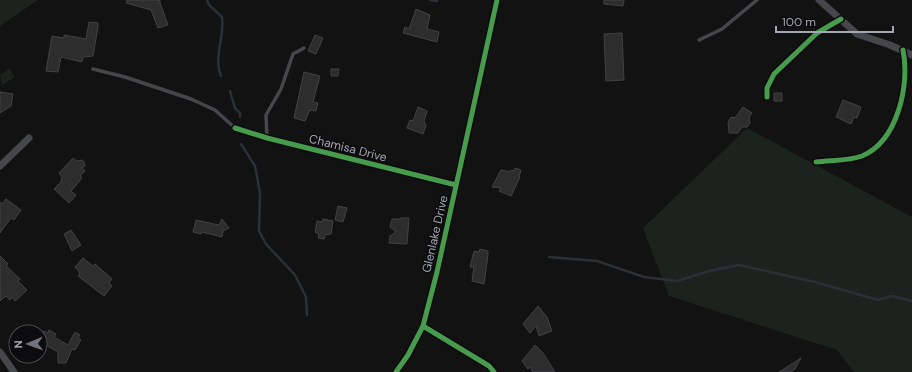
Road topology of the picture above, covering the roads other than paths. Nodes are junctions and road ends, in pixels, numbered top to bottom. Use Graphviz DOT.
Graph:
graph roads {
  1 [pos="497,0"];
  2 [pos="757,0"];
  3 [pos="819,0"];
  4 [pos="841,19"];
  5 [pos="698,40"];
  6 [pos="304,48"];
  7 [pos="903,50"];
  8 [pos="912,55"];
  9 [pos="93,69"];
  10 [pos="767,97"];
  11 [pos="235,128"];
  12 [pos="29,138"];
  13 [pos="267,138"];
  14 [pos="816,162"];
  15 [pos="0,166"];
  16 [pos="456,185"];
  17 [pos="423,326"];
  18 [pos="0,352"];
  19 [pos="14,372"];
  20 [pos="396,372"];
  21 [pos="494,372"];
  1 -- 16 [label="street, Glenlake Drive"];
  2 -- 5 [label="lane"];
  3 -- 4 [label="street"];
  4 -- 7 [label="street"];
  4 -- 10 [label="street"];
  6 -- 13 [label="lane"];
  7 -- 8 [label="street"];
  7 -- 14 [label="street"];
  9 -- 11 [label="lane"];
  11 -- 13 [label="street, Chamisa Drive"];
  12 -- 15 [label="street"];
  13 -- 16 [label="street, Chamisa Drive"];
  16 -- 17 [label="street, Glenlake Drive"];
  17 -- 20 [label="street, Glenlake Drive"];
  17 -- 21 [label="street"];
  18 -- 19 [label="street"];
}
